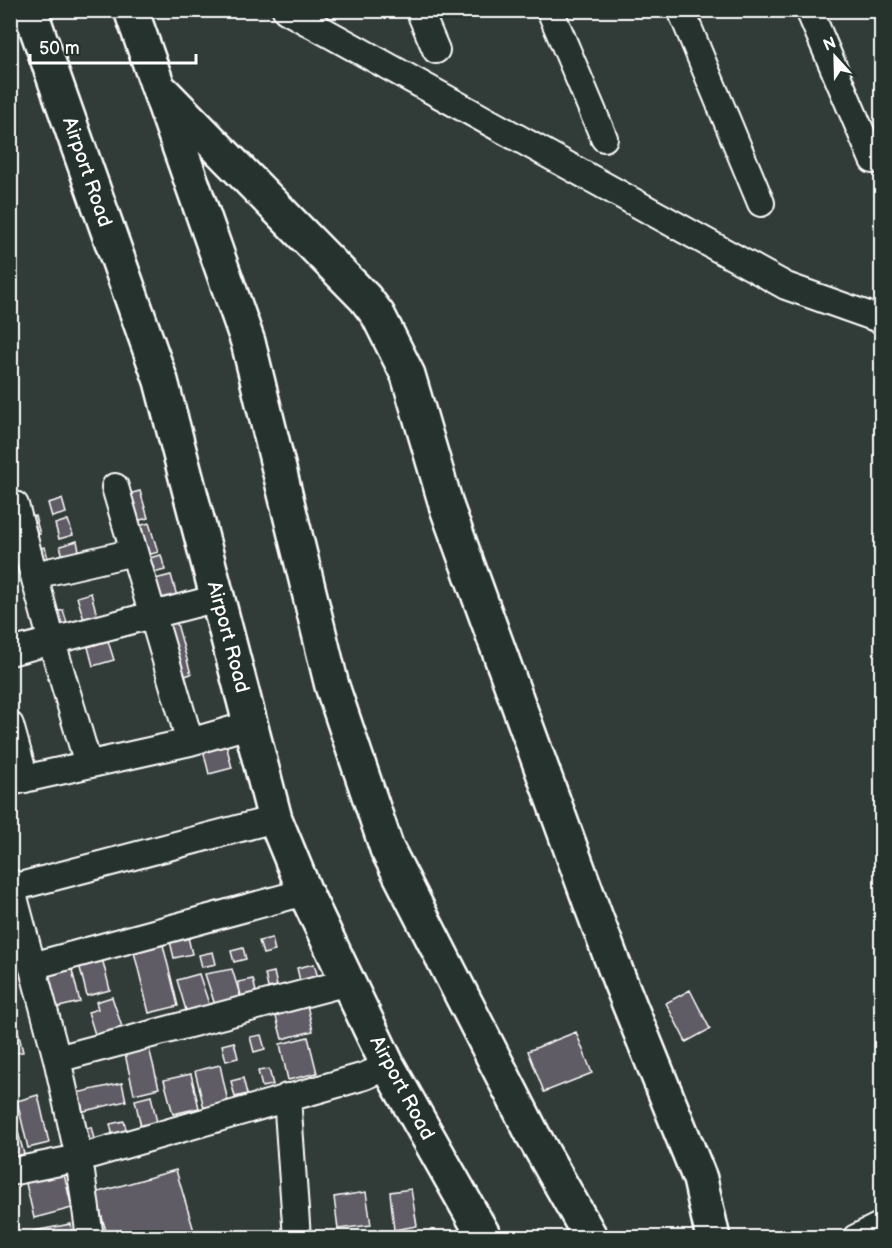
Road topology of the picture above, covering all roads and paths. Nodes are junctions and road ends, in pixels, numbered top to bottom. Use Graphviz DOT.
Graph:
graph roads {
  1 [pos="30,10"];
  2 [pos="131,10"];
  3 [pos="286,10"];
  4 [pos="550,10"];
  5 [pos="681,10"];
  6 [pos="809,10"];
  7 [pos="425,12"];
  8 [pos="436,50"];
  9 [pos="158,87"];
  10 [pos="604,138"];
  11 [pos="873,160"];
  12 [pos="761,203"];
  13 [pos="882,320"];
  14 [pos="115,487"];
  15 [pos="15,505"];
  16 [pos="134,552"];
  17 [pos="35,575"];
  18 [pos="218,598"];
  19 [pos="152,614"];
  20 [pos="51,642"];
  21 [pos="10,651"];
  22 [pos="252,724"];
  23 [pos="10,725"];
  24 [pos="190,741"];
  25 [pos="88,764"];
  26 [pos="18,781"];
  27 [pos="275,819"];
  28 [pos="11,885"];
  29 [pos="305,892"];
  30 [pos="32,966"];
  31 [pos="348,982"];
  32 [pos="57,1059"];
  33 [pos="388,1066"];
  34 [pos="287,1097"];
  35 [pos="80,1158"];
  36 [pos="10,1172"];
  37 [pos="882,1225"];
  38 [pos="90,1238"];
  39 [pos="297,1238"];
  40 [pos="485,1238"];
  41 [pos="591,1238"];
  42 [pos="713,1238"];
  43 [pos="856,1238"];
  1 -- 18 [label="main road, Airport Road"];
  2 -- 9 [label="main road"];
  3 -- 13 [label="street"];
  4 -- 10 [label="street"];
  5 -- 12 [label="street"];
  6 -- 11 [label="street"];
  7 -- 8 [label="street"];
  9 -- 41 [label="main road"];
  9 -- 42 [label="main road"];
  14 -- 16 [label="street"];
  15 -- 17 [label="street"];
  16 -- 17 [label="street"];
  16 -- 19 [label="street"];
  17 -- 20 [label="street"];
  18 -- 19 [label="street"];
  18 -- 22 [label="main road, Airport Road"];
  19 -- 20 [label="street"];
  19 -- 24 [label="street"];
  20 -- 21 [label="street"];
  20 -- 25 [label="street"];
  22 -- 24 [label="street"];
  22 -- 27 [label="main road, Airport Road"];
  23 -- 26 [label="street"];
  24 -- 25 [label="street"];
  25 -- 26 [label="street"];
  27 -- 28 [label="street"];
  27 -- 29 [label="main road, Airport Road"];
  28 -- 30 [label="street"];
  29 -- 30 [label="street"];
  29 -- 31 [label="main road, Airport Road"];
  30 -- 32 [label="street"];
  31 -- 32 [label="street"];
  31 -- 33 [label="main road, Airport Road"];
  32 -- 35 [label="street"];
  33 -- 34 [label="street"];
  33 -- 40 [label="main road, Airport Road"];
  34 -- 35 [label="street"];
  34 -- 39 [label="street"];
  35 -- 36 [label="street"];
  35 -- 38 [label="street"];
  37 -- 43 [label="street"];
}
